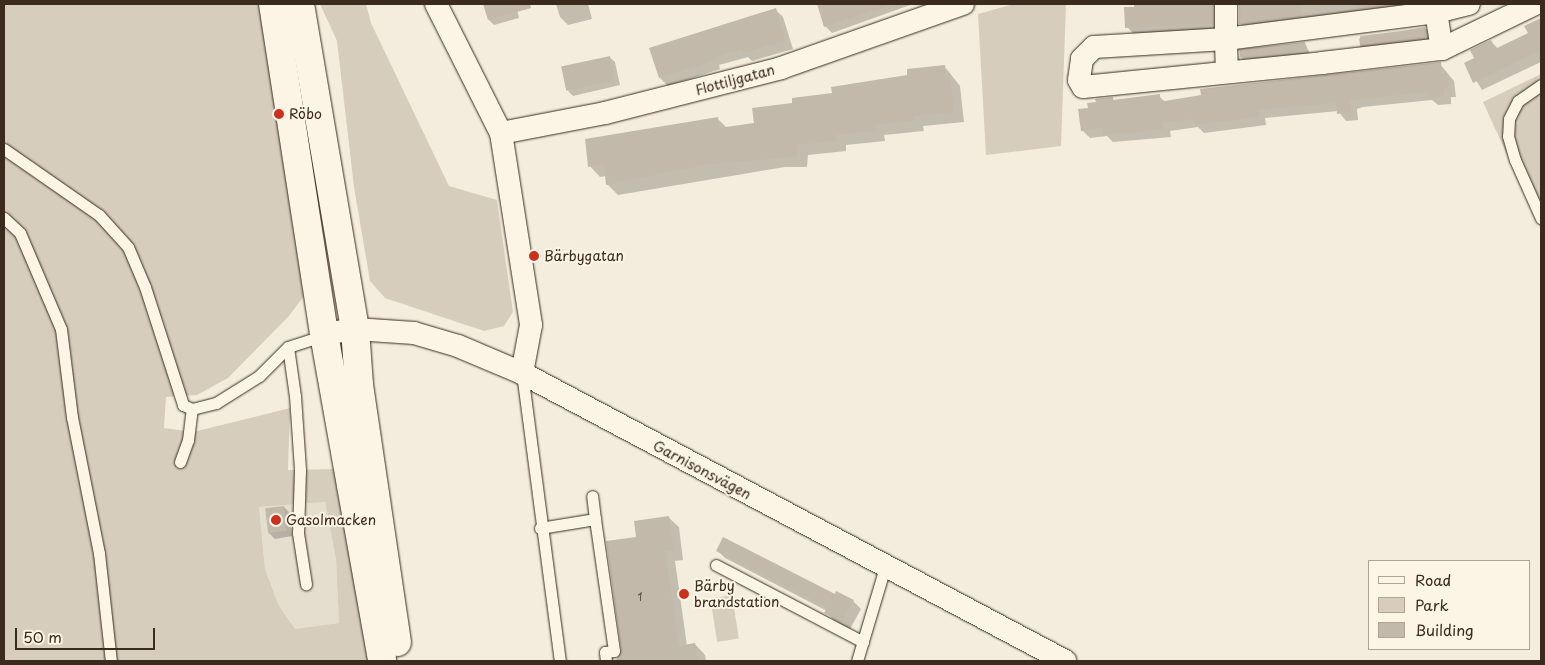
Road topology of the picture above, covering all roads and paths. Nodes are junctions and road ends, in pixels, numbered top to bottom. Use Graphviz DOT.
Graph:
graph roads {
  1 [pos="273,4"];
  2 [pos="300,4"];
  3 [pos="436,4"];
  4 [pos="963,4"];
  5 [pos="1226,4"];
  6 [pos="1469,4"];
  7 [pos="1535,4"];
  8 [pos="1436,8"];
  9 [pos="1226,39"];
  10 [pos="1442,49"];
  11 [pos="1227,72"];
  12 [pos="1541,84"];
  13 [pos="501,133"];
  14 [pos="4,149"];
  15 [pos="4,157"];
  16 [pos="20,160"];
  17 [pos="4,218"];
  18 [pos="1541,218"];
  19 [pos="355,329"];
  20 [pos="324,334"];
  21 [pos="288,347"];
  22 [pos="522,373"];
  23 [pos="192,409"];
  24 [pos="180,462"];
  25 [pos="592,496"];
  26 [pos="595,519"];
  27 [pos="540,528"];
  28 [pos="716,565"];
  29 [pos="885,567"];
  30 [pos="306,584"];
  31 [pos="863,642"];
  32 [pos="111,661"];
  33 [pos="382,661"];
  34 [pos="400,661"];
  35 [pos="560,661"];
  36 [pos="606,661"];
  37 [pos="857,661"];
  38 [pos="1065,661"];
  1 -- 20 [label="main road"];
  2 -- 19 [label="main road"];
  3 -- 13 [label="street"];
  4 -- 13 [label="street, Flottiljgatan"];
  5 -- 9 [label="street"];
  6 -- 8 [label="street"];
  7 -- 10 [label="street"];
  8 -- 9 [label="street"];
  8 -- 10 [label="street"];
  9 -- 11 [label="street"];
  9 -- 11 [label="street"];
  10 -- 11 [label="street"];
  12 -- 18 [label="lane"];
  13 -- 22 [label="street"];
  14 -- 16 [label="lane"];
  15 -- 16 [label="lane"];
  16 -- 23 [label="lane"];
  17 -- 32 [label="lane"];
  19 -- 20 [label="street, Garnisonsvägen"];
  19 -- 22 [label="street, Garnisonsvägen"];
  19 -- 34 [label="main road"];
  20 -- 21 [label="lane"];
  20 -- 33 [label="main road"];
  21 -- 23 [label="lane"];
  21 -- 30 [label="lane"];
  22 -- 27 [label="lane"];
  22 -- 29 [label="street, Garnisonsvägen"];
  23 -- 24 [label="lane"];
  25 -- 26 [label="lane"];
  26 -- 27 [label="lane"];
  26 -- 36 [label="lane"];
  27 -- 35 [label="lane"];
  28 -- 31 [label="lane"];
  29 -- 31 [label="lane"];
  29 -- 38 [label="street, Garnisonsvägen"];
  31 -- 37 [label="lane"];
}
